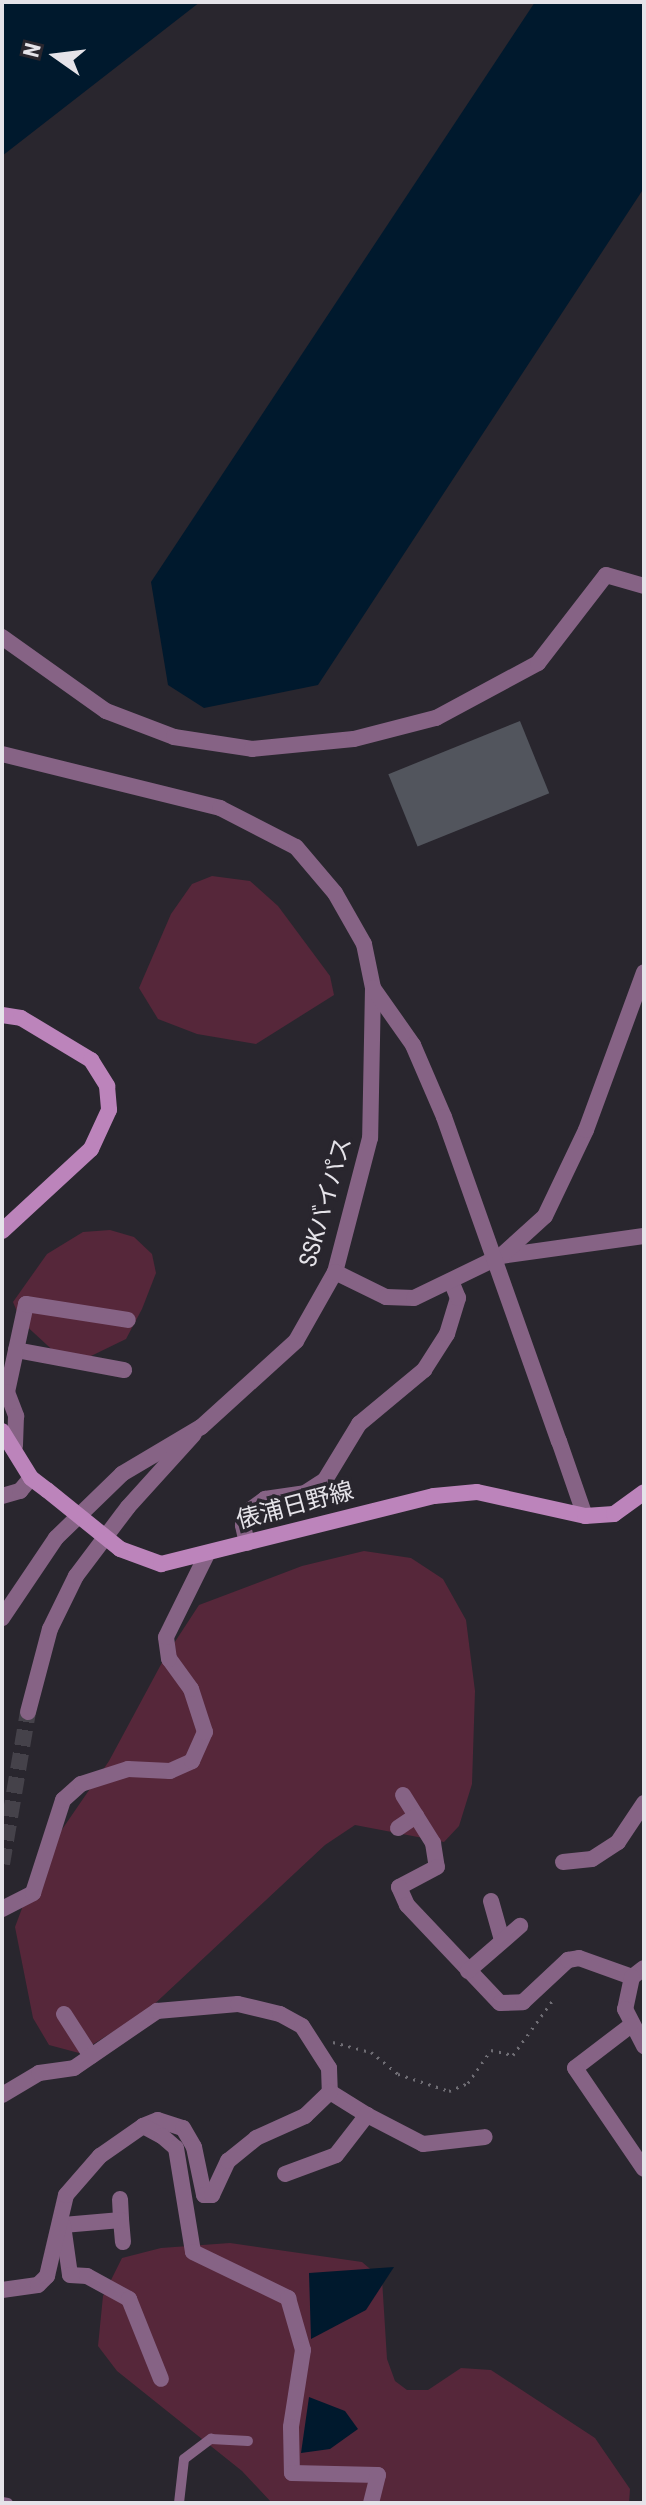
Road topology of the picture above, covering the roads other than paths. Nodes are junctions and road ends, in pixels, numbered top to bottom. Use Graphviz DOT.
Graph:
graph roads {
  1 [pos="644,586"];
  2 [pos="2,637"];
  3 [pos="2,754"];
  4 [pos="644,972"];
  5 [pos="373,988"];
  6 [pos="2,1015"];
  7 [pos="2,1231"];
  8 [pos="644,1236"];
  9 [pos="501,1256"];
  10 [pos="335,1272"];
  11 [pos="452,1283"];
  12 [pos="128,1320"];
  13 [pos="16,1350"];
  14 [pos="124,1370"];
  15 [pos="5,1391"];
  16 [pos="201,1427"];
  17 [pos="2,1431"];
  18 [pos="15,1446"];
  19 [pos="31,1478"];
  20 [pos="644,1492"];
  21 [pos="2,1496"];
  22 [pos="585,1516"];
  23 [pos="247,1543"];
  24 [pos="207,1554"];
  25 [pos="2,1618"];
  26 [pos="28,1712"];
  27 [pos="403,1795"];
  28 [pos="644,1803"];
  29 [pos="416,1816"];
  30 [pos="398,1828"];
  31 [pos="563,1862"];
  32 [pos="491,1901"];
  33 [pos="2,1909"];
  34 [pos="520,1926"];
  35 [pos="502,1940"];
  36 [pos="468,1971"];
  37 [pos="638,1972"];
  38 [pos="64,2014"];
  39 [pos="630,2026"];
  40 [pos="644,2046"];
  41 [pos="91,2056"];
  42 [pos="330,2092"];
  43 [pos="2,2095"];
  44 [pos="367,2115"];
  45 [pos="143,2126"];
  46 [pos="485,2137"];
  47 [pos="644,2169"];
  48 [pos="285,2174"];
  49 [pos="120,2199"];
  50 [pos="121,2220"];
  51 [pos="63,2225"];
  52 [pos="123,2242"];
  53 [pos="2,2290"];
  54 [pos="161,2379"];
  55 [pos="248,2441"];
  56 [pos="2,2502"];
  57 [pos="8,2503"];
  58 [pos="179,2503"];
  59 [pos="371,2503"];
  1 -- 2 [label="street"];
  3 -- 5 [label="street, SSKバイパス"];
  4 -- 9 [label="street"];
  5 -- 10 [label="street, SSKバイパス"];
  5 -- 22 [label="street, bridge"];
  6 -- 7 [label="main road"];
  8 -- 9 [label="street"];
  9 -- 11 [label="street"];
  10 -- 11 [label="street"];
  10 -- 16 [label="street, SSKバイパス"];
  11 -- 23 [label="street"];
  12 -- 13 [label="street"];
  13 -- 14 [label="street"];
  13 -- 15 [label="street"];
  15 -- 18 [label="street"];
  16 -- 25 [label="street, SSKバイパス"];
  16 -- 26 [label="street"];
  17 -- 18 [label="main road, 俵浦日野線"];
  18 -- 19 [label="main road, 俵浦日野線"];
  19 -- 21 [label="street"];
  19 -- 24 [label="main road, 俵浦日野線, bridge"];
  20 -- 22 [label="main road, 俵浦日野線"];
  22 -- 23 [label="main road, 俵浦日野線"];
  23 -- 24 [label="main road, 俵浦日野線"];
  24 -- 33 [label="street"];
  27 -- 29 [label="street"];
  28 -- 31 [label="street"];
  29 -- 30 [label="street"];
  29 -- 36 [label="street"];
  32 -- 35 [label="street"];
  34 -- 35 [label="street"];
  35 -- 36 [label="street"];
  36 -- 37 [label="street"];
  37 -- 39 [label="street"];
  38 -- 41 [label="street"];
  39 -- 40 [label="street"];
  39 -- 47 [label="street"];
  41 -- 42 [label="street"];
  41 -- 43 [label="street"];
  42 -- 44 [label="street"];
  42 -- 45 [label="street"];
  44 -- 46 [label="street"];
  44 -- 48 [label="street"];
  45 -- 51 [label="street"];
  45 -- 59 [label="street"];
  49 -- 50 [label="street"];
  50 -- 51 [label="street"];
  50 -- 52 [label="street"];
  51 -- 53 [label="street"];
  51 -- 54 [label="street"];
  55 -- 58 [label="lane"];
  56 -- 57 [label="lane"];
}
